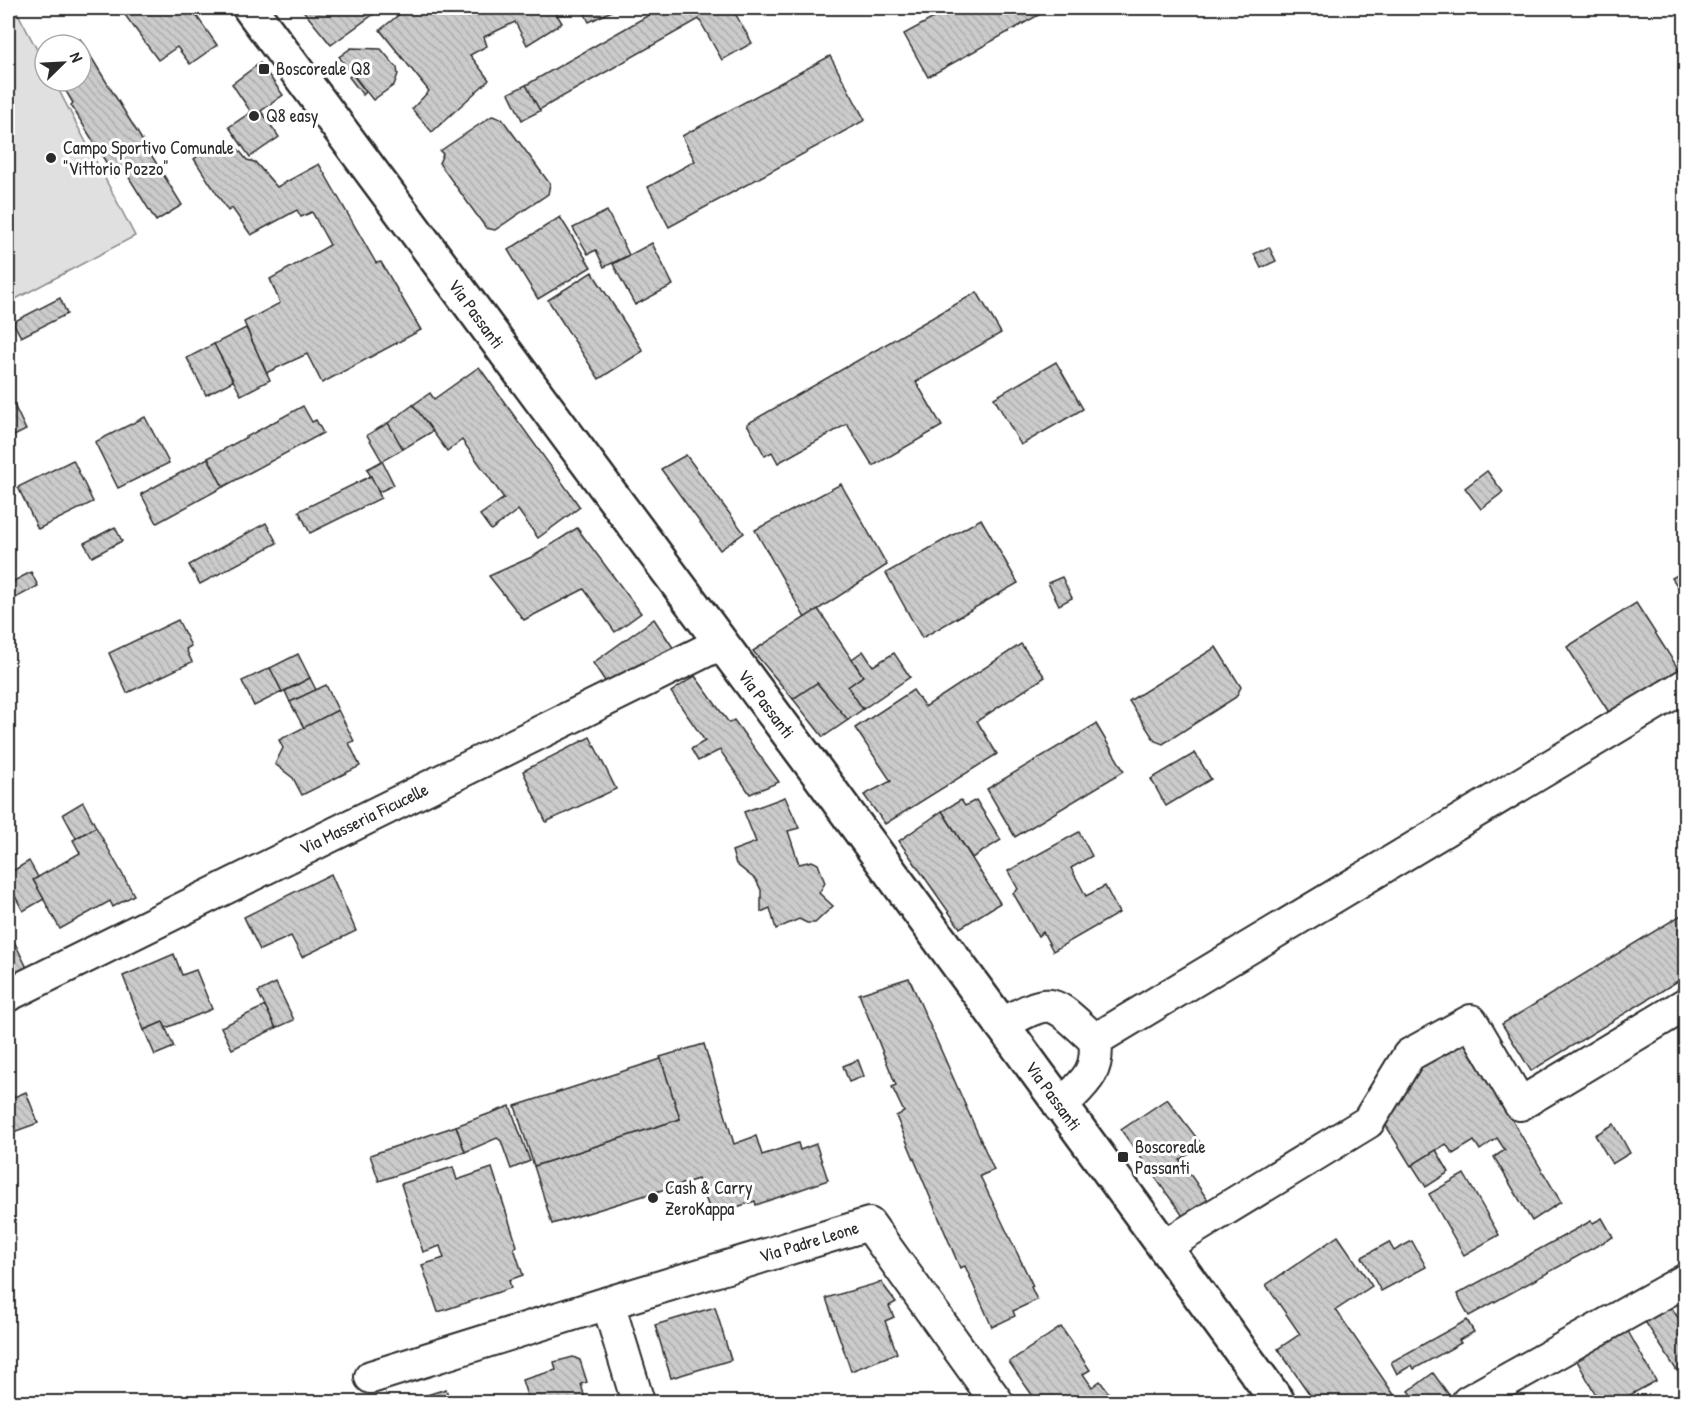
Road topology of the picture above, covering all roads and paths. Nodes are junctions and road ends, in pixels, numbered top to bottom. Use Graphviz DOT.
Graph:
graph roads {
  1 [pos="250,8"];
  2 [pos="721,643"];
  3 [pos="1686,685"];
  4 [pos="8,995"];
  5 [pos="1686,1004"];
  6 [pos="1000,1025"];
  7 [pos="1095,1040"];
  8 [pos="1060,1107"];
  9 [pos="1165,1246"];
  10 [pos="1686,1280"];
  11 [pos="608,1304"];
  12 [pos="371,1377"];
  13 [pos="638,1402"];
  14 [pos="997,1402"];
  15 [pos="1278,1402"];
  16 [pos="1468,1402"];
  1 -- 2 [label="main road, Via Passanti"];
  2 -- 4 [label="street, Via Masseria Ficucelle"];
  2 -- 6 [label="main road, Via Passanti"];
  3 -- 7 [label="street"];
  5 -- 9 [label="street"];
  6 -- 7 [label="street"];
  6 -- 8 [label="main road, Via Passanti"];
  7 -- 8 [label="street"];
  8 -- 9 [label="main road, Via Passanti"];
  9 -- 15 [label="main road, Via Passanti"];
  10 -- 16 [label="street"];
  11 -- 12 [label="street, Via Padre Leone"];
  11 -- 13 [label="street"];
  11 -- 14 [label="street, Via Padre Leone"];
}
